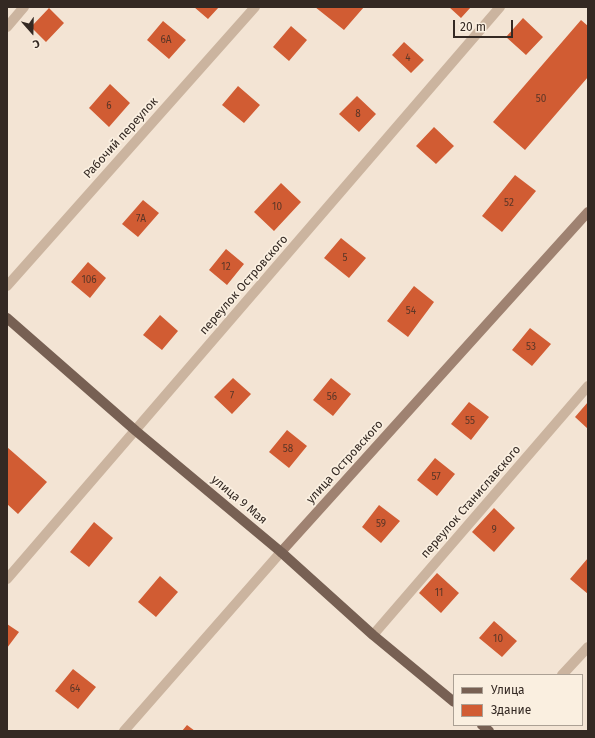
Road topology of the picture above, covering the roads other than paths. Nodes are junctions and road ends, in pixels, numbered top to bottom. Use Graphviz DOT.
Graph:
graph roads {
  1 [pos="24,7"];
  2 [pos="255,7"];
  3 [pos="500,7"];
  4 [pos="7,27"];
  5 [pos="588,212"];
  6 [pos="7,286"];
  7 [pos="7,318"];
  8 [pos="588,386"];
  9 [pos="136,431"];
  10 [pos="281,552"];
  11 [pos="7,579"];
  12 [pos="373,635"];
  13 [pos="588,647"];
  14 [pos="563,674"];
  15 [pos="453,701"];
  16 [pos="124,731"];
  1 -- 4 [label="street"];
  2 -- 6 [label="street, Рабочий переулок"];
  3 -- 9 [label="street, переулок Островского"];
  5 -- 10 [label="main road, улица Островского"];
  7 -- 9 [label="main road, улица 9 Мая"];
  8 -- 12 [label="street, переулок Станиславского"];
  9 -- 10 [label="main road, улица 9 Мая"];
  9 -- 11 [label="street, переулок Островского"];
  10 -- 12 [label="main road, улица 9 Мая"];
  10 -- 16 [label="street, улица Островского"];
  12 -- 15 [label="main road, улица 9 Мая"];
  13 -- 14 [label="street"];
}
